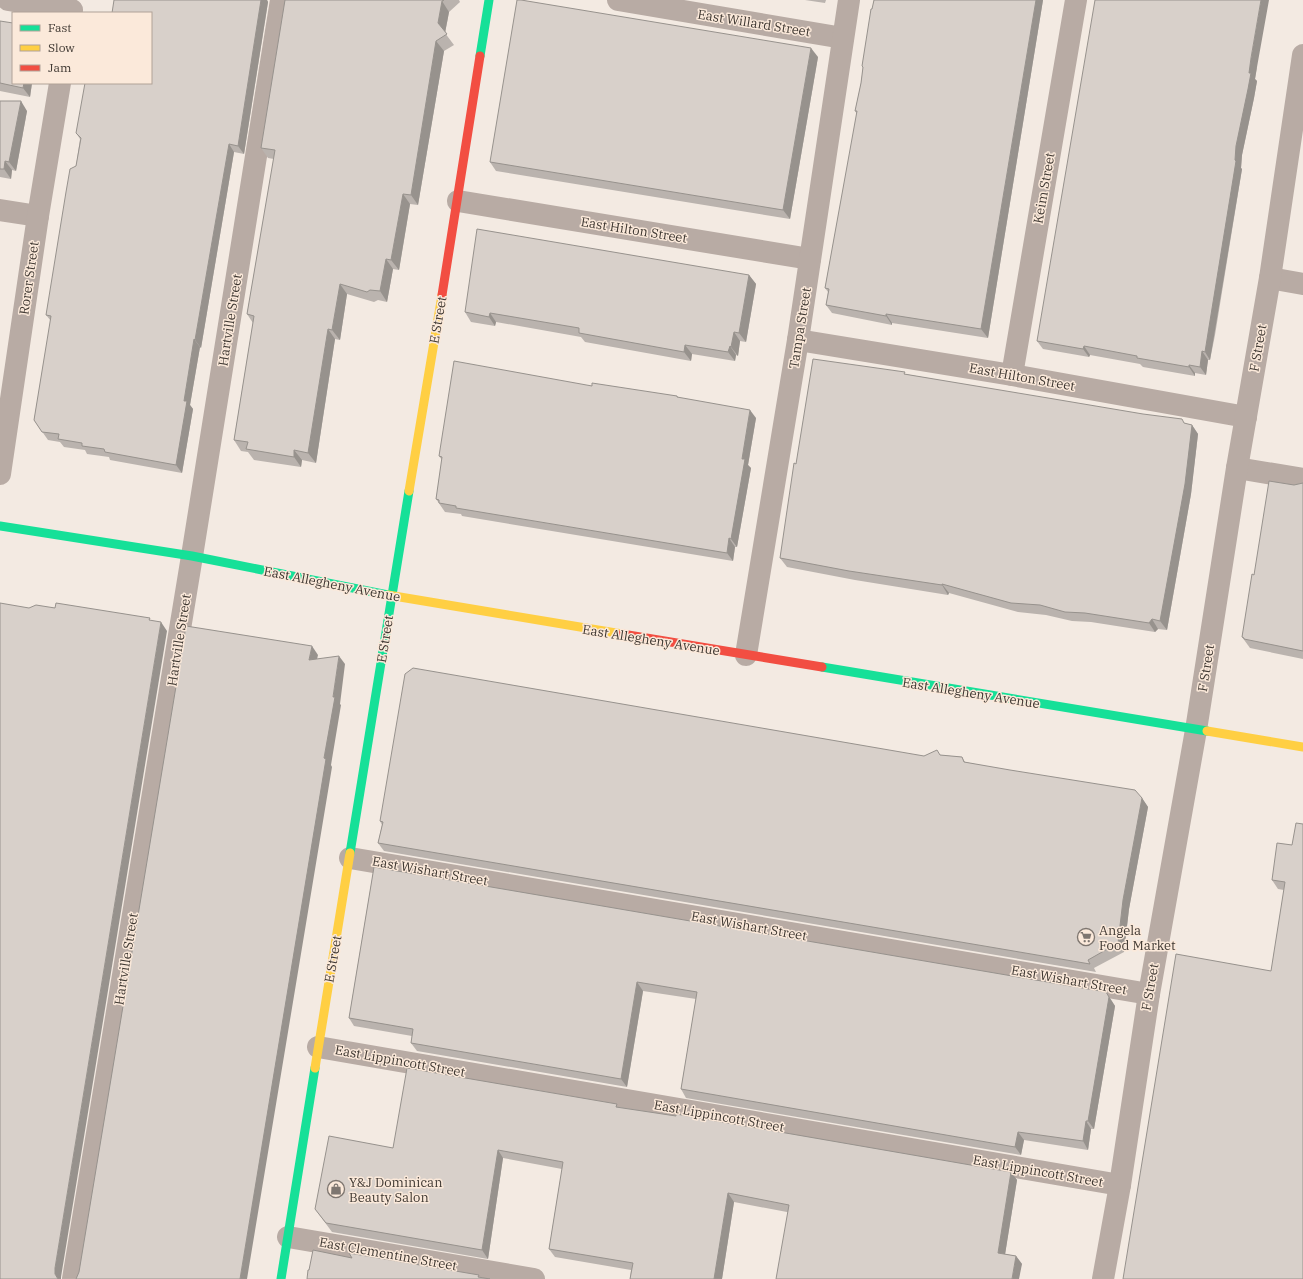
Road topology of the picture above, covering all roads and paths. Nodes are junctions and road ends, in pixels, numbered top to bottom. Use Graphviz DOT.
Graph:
graph roads {
  1 [pos="8,0"];
  2 [pos="281,0"];
  3 [pos="489,0"];
  4 [pos="618,0"];
  5 [pos="849,0"];
  6 [pos="1076,0"];
  7 [pos="72,8"];
  8 [pos="843,38"];
  9 [pos="1303,56"];
  10 [pos="60,84"];
  11 [pos="1301,87"];
  12 [pos="458,201"];
  13 [pos="0,210"];
  14 [pos="38,216"];
  15 [pos="810,259"];
  16 [pos="1270,278"];
  17 [pos="1303,284"];
  18 [pos="798,340"];
  19 [pos="1012,375"];
  20 [pos="1246,417"];
  21 [pos="1237,468"];
  22 [pos="0,474"];
  23 [pos="1303,479"];
  24 [pos="0,526"];
  25 [pos="192,556"];
  26 [pos="392,596"];
  27 [pos="746,656"];
  28 [pos="1196,730"];
  29 [pos="1303,748"];
  30 [pos="350,858"];
  31 [pos="1149,994"];
  32 [pos="318,1047"];
  33 [pos="1120,1185"];
  34 [pos="288,1237"];
  35 [pos="74,1279"];
  36 [pos="281,1279"];
  37 [pos="534,1279"];
  38 [pos="1104,1279"];
  1 -- 7 [label="street"];
  2 -- 25 [label="street, Hartville Street"];
  3 -- 12 [label="main road, E Street"];
  4 -- 8 [label="street, East Willard Street"];
  5 -- 8 [label="street, Tampa Street"];
  6 -- 19 [label="street, Keim Street"];
  8 -- 15 [label="street, Tampa Street"];
  9 -- 11 [label="street, F Street"];
  10 -- 14 [label="street, Rorer Street"];
  11 -- 16 [label="street, F Street"];
  12 -- 15 [label="street, East Hilton Street"];
  12 -- 26 [label="main road, E Street"];
  13 -- 14 [label="street"];
  14 -- 22 [label="street, Rorer Street"];
  15 -- 18 [label="street, Tampa Street"];
  16 -- 17 [label="street"];
  16 -- 20 [label="street, F Street"];
  18 -- 19 [label="street, East Hilton Street"];
  18 -- 27 [label="street, Tampa Street"];
  19 -- 20 [label="street, East Hilton Street"];
  20 -- 21 [label="street, F Street"];
  21 -- 23 [label="street"];
  21 -- 28 [label="street, F Street"];
  24 -- 25 [label="main road, East Allegheny Avenue"];
  25 -- 26 [label="main road, East Allegheny Avenue"];
  25 -- 35 [label="street, Hartville Street"];
  26 -- 27 [label="main road, East Allegheny Avenue"];
  26 -- 30 [label="main road, E Street"];
  27 -- 28 [label="main road, East Allegheny Avenue"];
  28 -- 29 [label="main road, East Allegheny Avenue"];
  28 -- 31 [label="street, F Street"];
  30 -- 31 [label="street, East Wishart Street"];
  30 -- 32 [label="main road, E Street"];
  31 -- 33 [label="street, F Street"];
  32 -- 33 [label="street, East Lippincott Street"];
  32 -- 34 [label="main road, E Street"];
  33 -- 38 [label="street, F Street"];
  34 -- 36 [label="main road, E Street"];
  34 -- 37 [label="street, East Clementine Street"];
}
